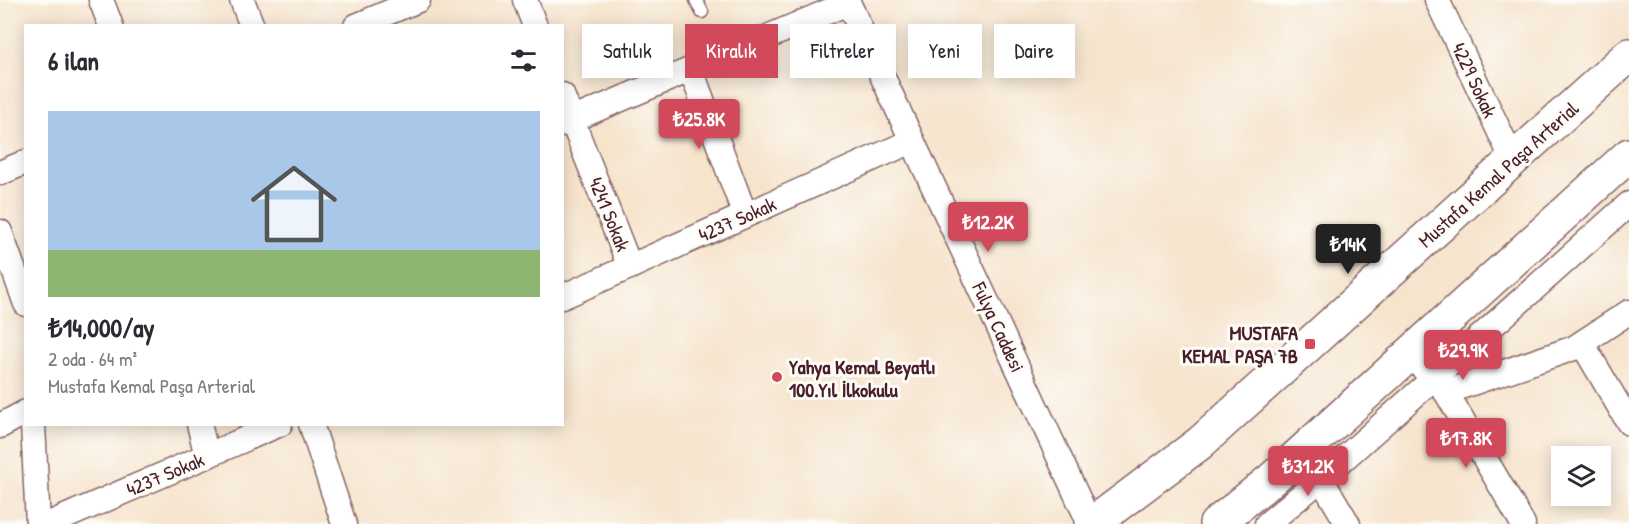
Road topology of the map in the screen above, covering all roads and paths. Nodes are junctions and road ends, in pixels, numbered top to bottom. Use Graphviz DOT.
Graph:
graph roads {
  1 [pos="101,0"];
  2 [pos="242,0"];
  3 [pos="418,0"];
  4 [pos="525,0"];
  5 [pos="696,0"];
  6 [pos="1437,0"];
  7 [pos="848,1"];
  8 [pos="702,12"];
  9 [pos="386,13"];
  10 [pos="110,24"];
  11 [pos="251,24"];
  12 [pos="361,24"];
  13 [pos="534,24"];
  14 [pos="778,32"];
  15 [pos="1629,55"];
  16 [pos="685,73"];
  17 [pos="694,78"];
  18 [pos="564,106"];
  19 [pos="567,122"];
  20 [pos="912,141"];
  21 [pos="1629,155"];
  22 [pos="1513,160"];
  23 [pos="24,163"];
  24 [pos="0,173"];
  25 [pos="1629,204"];
  26 [pos="745,215"];
  27 [pos="0,232"];
  28 [pos="630,267"];
  29 [pos="564,296"];
  30 [pos="24,298"];
  31 [pos="1629,312"];
  32 [pos="1582,343"];
  33 [pos="1409,354"];
  34 [pos="1440,386"];
  35 [pos="24,413"];
  36 [pos="1629,423"];
  37 [pos="0,426"];
  38 [pos="33,426"];
  39 [pos="200,426"];
  40 [pos="275,426"];
  41 [pos="311,426"];
  42 [pos="1304,450"];
  43 [pos="207,456"];
  44 [pos="1322,480"];
  45 [pos="38,524"];
  46 [pos="50,524"];
  47 [pos="344,524"];
  48 [pos="1091,524"];
  49 [pos="1216,524"];
  50 [pos="1267,524"];
  51 [pos="1348,524"];
  52 [pos="1523,524"];
  1 -- 10 [label="street"];
  2 -- 11 [label="street"];
  3 -- 9 [label="street"];
  4 -- 13 [label="street"];
  5 -- 8 [label="lane"];
  6 -- 22 [label="street, 4229 Sokak"];
  7 -- 14 [label="street"];
  7 -- 20 [label="street, Fulya Caddesi"];
  9 -- 12 [label="street"];
  15 -- 22 [label="main road, Mustafa Kemal Paşa Arterial"];
  16 -- 19 [label="street"];
  17 -- 26 [label="street"];
  18 -- 19 [label="street, 4241 Sokak"];
  19 -- 28 [label="street, 4241 Sokak"];
  20 -- 26 [label="street, 4237 Sokak"];
  20 -- 48 [label="street, Fulya Caddesi"];
  21 -- 33 [label="main road"];
  22 -- 48 [label="main road, Mustafa Kemal Paşa Arterial"];
  23 -- 24 [label="street"];
  25 -- 34 [label="street"];
  26 -- 28 [label="street, 4237 Sokak"];
  27 -- 30 [label="street"];
  28 -- 29 [label="street, 4237 Sokak"];
  31 -- 32 [label="street"];
  32 -- 34 [label="street"];
  32 -- 36 [label="street"];
  33 -- 34 [label="street"];
  33 -- 42 [label="main road"];
  34 -- 44 [label="street"];
  34 -- 52 [label="street"];
  35 -- 37 [label="street"];
  38 -- 45 [label="street"];
  39 -- 43 [label="street"];
  40 -- 43 [label="street, 4237 Sokak"];
  41 -- 47 [label="street"];
  42 -- 44 [label="street"];
  42 -- 49 [label="main road"];
  43 -- 46 [label="street, 4237 Sokak"];
  44 -- 50 [label="street"];
  44 -- 51 [label="street"];
}
